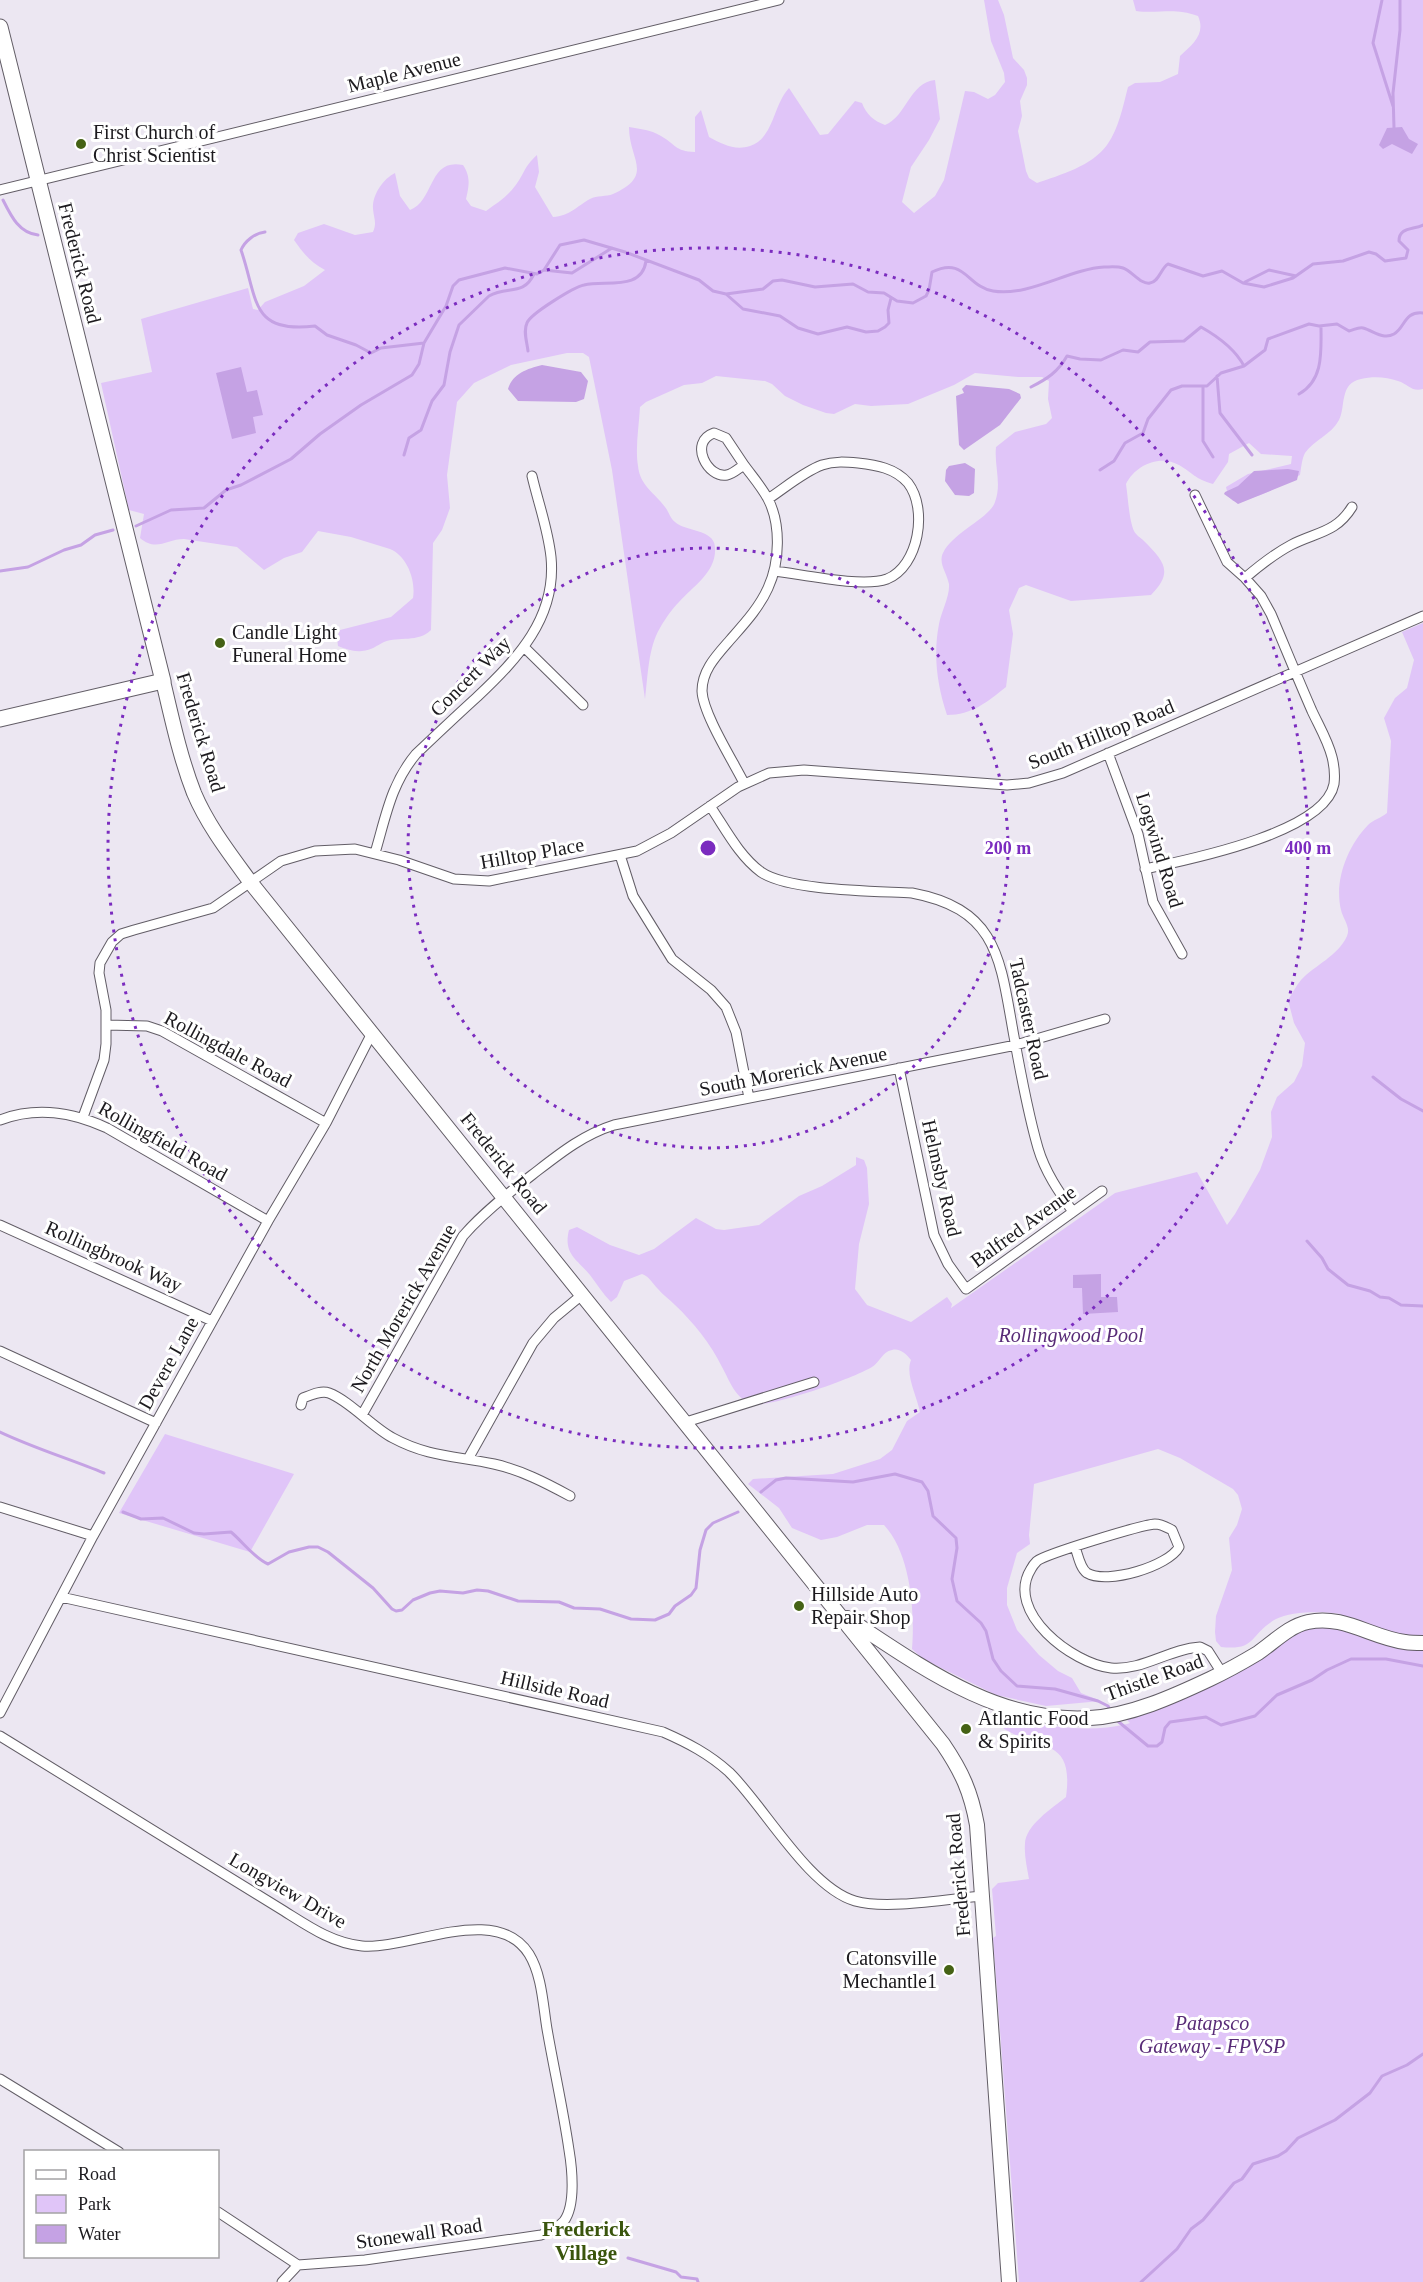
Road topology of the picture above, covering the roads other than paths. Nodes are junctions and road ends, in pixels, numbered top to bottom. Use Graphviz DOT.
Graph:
graph roads {
  1 [pos="778,0"];
  2 [pos="0,27"];
  3 [pos="38,181"];
  4 [pos="0,190"];
  5 [pos="744,465"];
  6 [pos="532,476"];
  7 [pos="1195,495"];
  8 [pos="768,499"];
  9 [pos="1352,507"];
  10 [pos="774,571"];
  11 [pos="1245,578"];
  12 [pos="1423,616"];
  13 [pos="525,648"];
  14 [pos="1295,672"];
  15 [pos="163,681"];
  16 [pos="583,705"];
  17 [pos="0,719"];
  18 [pos="1108,753"];
  19 [pos="744,783"];
  20 [pos="710,806"];
  21 [pos="375,853"];
  22 [pos="621,855"];
  23 [pos="1145,869"];
  24 [pos="251,883"];
  25 [pos="1182,954"];
  26 [pos="1106,1019"];
  27 [pos="107,1025"];
  28 [pos="372,1033"];
  29 [pos="1016,1045"];
  30 [pos="899,1068"];
  31 [pos="749,1098"];
  32 [pos="83,1117"];
  33 [pos="0,1120"];
  34 [pos="326,1123"];
  35 [pos="1102,1191"];
  36 [pos="504,1196"];
  37 [pos="1074,1212"];
  38 [pos="268,1221"];
  39 [pos="0,1225"];
  40 [pos="966,1289"];
  41 [pos="583,1294"];
  42 [pos="212,1321"];
  43 [pos="0,1351"];
  44 [pos="814,1382"];
  45 [pos="301,1405"];
  46 [pos="362,1415"];
  47 [pos="686,1422"];
  48 [pos="156,1423"];
  49 [pos="468,1459"];
  50 [pos="570,1496"];
  51 [pos="0,1507"];
  52 [pos="93,1536"];
  53 [pos="1075,1547"];
  54 [pos="61,1597"];
  55 [pos="835,1611"];
  56 [pos="1423,1643"];
  57 [pos="1222,1673"];
  58 [pos="0,1713"];
  59 [pos="0,1736"];
  60 [pos="982,1896"];
  61 [pos="0,2079"];
  62 [pos="117,2150"];
  63 [pos="219,2213"];
  64 [pos="564,2220"];
  65 [pos="298,2265"];
  66 [pos="282,2282"];
  67 [pos="1009,2282"];
  1 -- 3 [label="street, Maple Avenue"];
  2 -- 3 [label="main road, Frederick Road"];
  3 -- 4 [label="street, Maple Avenue"];
  3 -- 15 [label="main road, Frederick Road"];
  5 -- 5 [label="street"];
  5 -- 8 [label="street"];
  6 -- 13 [label="street, Concert Way"];
  7 -- 11 [label="street"];
  8 -- 10 [label="street"];
  8 -- 10 [label="street"];
  9 -- 11 [label="street"];
  10 -- 19 [label="street"];
  11 -- 14 [label="street"];
  12 -- 14 [label="street, South Hilltop Road"];
  13 -- 16 [label="street"];
  13 -- 21 [label="street, Concert Way"];
  14 -- 18 [label="street, South Hilltop Road"];
  14 -- 23 [label="street"];
  15 -- 17 [label="main road"];
  15 -- 24 [label="main road, Frederick Road"];
  18 -- 19 [label="street, South Hilltop Road"];
  18 -- 23 [label="street, Logwind Road"];
  19 -- 20 [label="street, South Hilltop Road"];
  20 -- 22 [label="street, Hilltop Place"];
  20 -- 29 [label="street, Tadcaster Road"];
  21 -- 22 [label="street, Hilltop Place"];
  21 -- 24 [label="street, Hilltop Place"];
  22 -- 31 [label="street"];
  23 -- 25 [label="street, Logwind Road"];
  24 -- 27 [label="street, Hilltop Place"];
  24 -- 28 [label="main road, Frederick Road"];
  26 -- 29 [label="street, South Morerick Avenue"];
  27 -- 32 [label="street, Hilltop Place"];
  27 -- 34 [label="street, Rollingdale Road"];
  28 -- 34 [label="street, Devere Lane"];
  28 -- 36 [label="main road, Frederick Road"];
  29 -- 30 [label="street, South Morerick Avenue"];
  29 -- 37 [label="street, Tadcaster Road"];
  30 -- 31 [label="street, South Morerick Avenue"];
  30 -- 40 [label="street, Helmsby Road"];
  31 -- 36 [label="street, South Morerick Avenue"];
  32 -- 33 [label="street, Rollingfield Road"];
  32 -- 38 [label="street, Rollingfield Road"];
  34 -- 38 [label="street, Devere Lane"];
  35 -- 37 [label="street, Balfred Avenue"];
  36 -- 41 [label="main road, Frederick Road"];
  36 -- 46 [label="street, North Morerick Avenue"];
  37 -- 40 [label="street, Balfred Avenue"];
  38 -- 42 [label="street, Devere Lane"];
  39 -- 42 [label="street, Rollingbrook Way"];
  41 -- 47 [label="main road, Frederick Road"];
  41 -- 49 [label="street"];
  42 -- 48 [label="street, Devere Lane"];
  43 -- 48 [label="street"];
  44 -- 47 [label="street"];
  45 -- 46 [label="street"];
  46 -- 49 [label="street"];
  47 -- 55 [label="main road, Frederick Road"];
  48 -- 52 [label="street, Devere Lane"];
  49 -- 50 [label="street"];
  51 -- 52 [label="street"];
  52 -- 54 [label="street, Devere Lane"];
  53 -- 53 [label="street"];
  53 -- 57 [label="street"];
  54 -- 58 [label="street, Devere Lane"];
  54 -- 60 [label="street, Hillside Road"];
  55 -- 57 [label="main road, Thistle Road"];
  55 -- 60 [label="main road, Frederick Road"];
  56 -- 57 [label="main road, Thistle Road"];
  59 -- 64 [label="street, Longview Drive"];
  60 -- 67 [label="main road, Frederick Road"];
  61 -- 62 [label="street"];
  63 -- 65 [label="street"];
  64 -- 65 [label="street, Stonewall Road"];
  65 -- 66 [label="street"];
}
